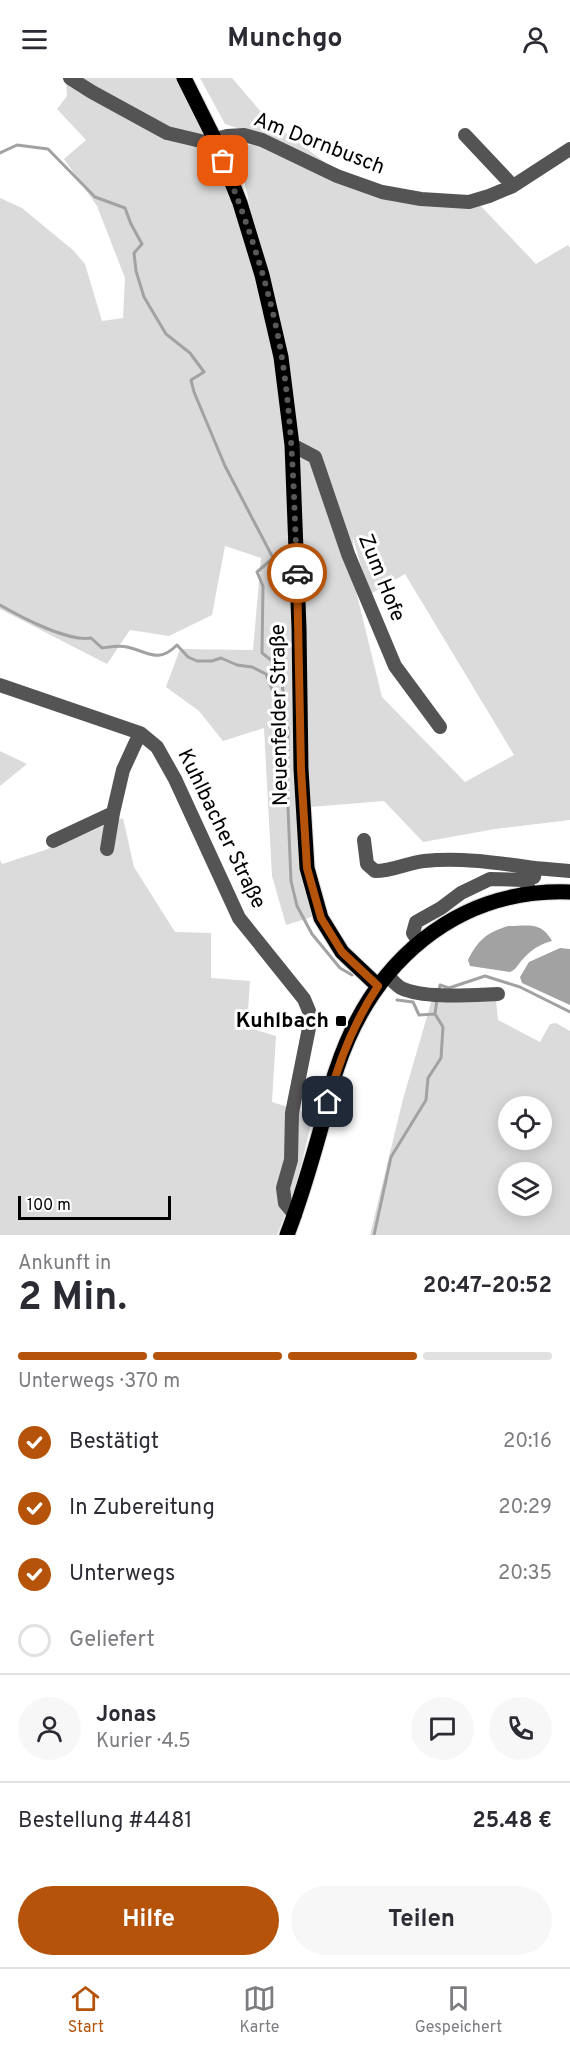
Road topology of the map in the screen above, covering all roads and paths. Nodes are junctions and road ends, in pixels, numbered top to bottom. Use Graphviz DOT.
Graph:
graph roads {
  1 [pos="70,78"];
  2 [pos="184,78"];
  3 [pos="465,135"];
  4 [pos="215,140"];
  5 [pos="570,149"];
  6 [pos="513,186"];
  7 [pos="292,445"];
  8 [pos="0,685"];
  9 [pos="440,728"];
  10 [pos="140,733"];
  11 [pos="112,813"];
  12 [pos="53,840"];
  13 [pos="364,840"];
  14 [pos="107,849"];
  15 [pos="535,868"];
  16 [pos="570,871"];
  17 [pos="570,892"];
  18 [pos="531,894"];
  19 [pos="419,942"];
  20 [pos="382,980"];
  21 [pos="498,994"];
  22 [pos="295,1215"];
  23 [pos="287,1235"];
  1 -- 4 [label="street, Am Dornbusch"];
  2 -- 4 [label="main road, Neuenfelder Straße"];
  3 -- 6 [label="street"];
  4 -- 6 [label="street, Am Dornbusch"];
  4 -- 7 [label="main road, Neuenfelder Straße"];
  5 -- 6 [label="street, Am Dornbusch"];
  7 -- 9 [label="street, Zum Hofe"];
  7 -- 20 [label="main road, Neuenfelder Straße"];
  8 -- 10 [label="street, Kuhlbacher Straße"];
  10 -- 11 [label="street"];
  10 -- 22 [label="street, Kuhlbacher Straße"];
  11 -- 12 [label="street"];
  11 -- 14 [label="street"];
  13 -- 15 [label="street"];
  15 -- 16 [label="street"];
  15 -- 18 [label="street"];
  17 -- 18 [label="main road"];
  18 -- 19 [label="main road"];
  18 -- 19 [label="street"];
  19 -- 20 [label="main road"];
  20 -- 21 [label="street"];
  20 -- 22 [label="main road"];
  22 -- 23 [label="main road"];
}
